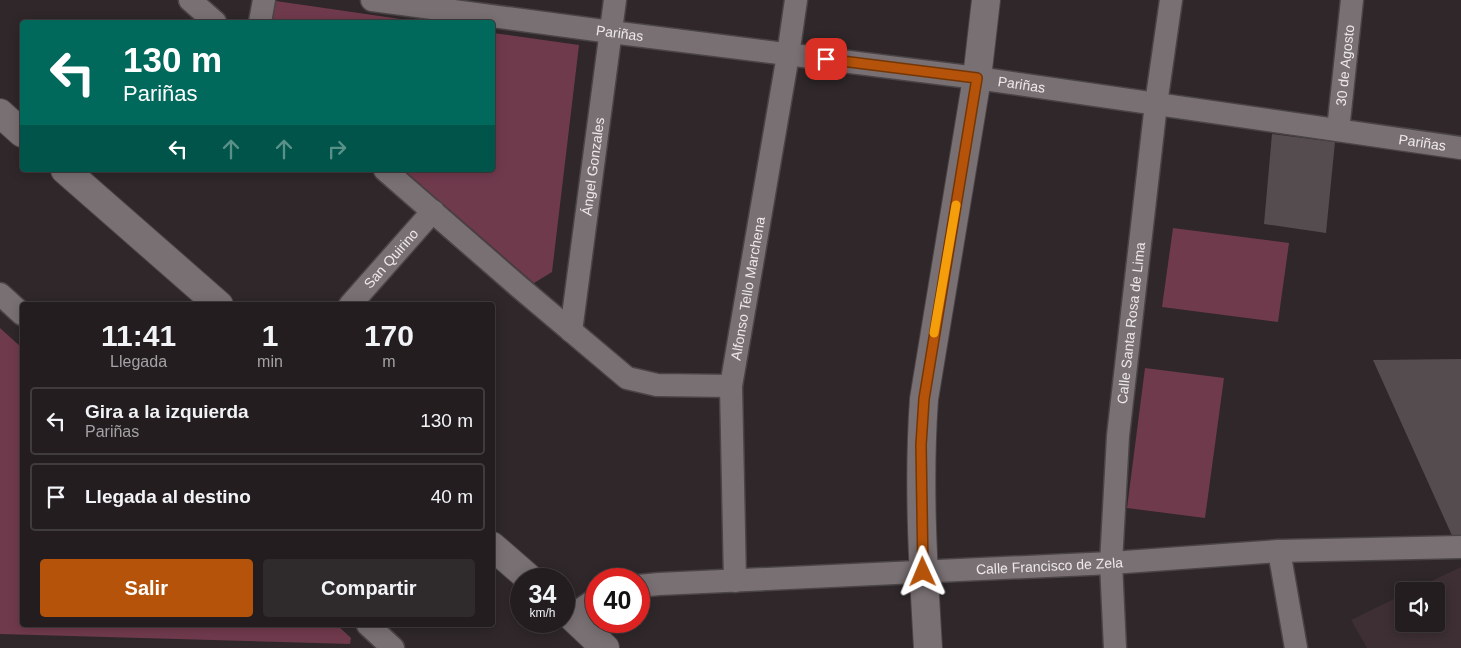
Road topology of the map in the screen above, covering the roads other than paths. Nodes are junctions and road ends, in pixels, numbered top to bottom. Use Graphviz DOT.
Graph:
graph roads {
  1 [pos="190,0"];
  2 [pos="264,0"];
  3 [pos="372,0"];
  4 [pos="615,0"];
  5 [pos="796,0"];
  6 [pos="986,0"];
  7 [pos="1171,0"];
  8 [pos="1352,0"];
  9 [pos="439,5"];
  10 [pos="214,20"];
  11 [pos="260,20"];
  12 [pos="611,32"];
  13 [pos="788,55"];
  14 [pos="977,78"];
  15 [pos="1156,104"];
  16 [pos="0,113"];
  17 [pos="1338,130"];
  18 [pos="20,131"];
  19 [pos="1461,148"];
  20 [pos="67,172"];
  21 [pos="387,172"];
  22 [pos="433,211"];
  23 [pos="0,294"];
  24 [pos="216,302"];
  25 [pos="353,302"];
  26 [pos="20,312"];
  27 [pos="571,332"];
  28 [pos="731,386"];
  29 [pos="1461,547"];
  30 [pos="495,549"];
  31 [pos="1279,551"];
  32 [pos="1112,563"];
  33 [pos="517,568"];
  34 [pos="923,572"];
  35 [pos="735,581"];
  36 [pos="650,585"];
  37 [pos="575,619"];
  38 [pos="370,627"];
  39 [pos="393,648"];
  40 [pos="605,648"];
  41 [pos="928,648"];
  42 [pos="1115,648"];
  43 [pos="1296,648"];
  1 -- 10 [label="street"];
  2 -- 11 [label="street"];
  3 -- 9 [label="street, Pariñas"];
  4 -- 12 [label="street, Ángel Gonzales"];
  5 -- 13 [label="street, Alfonso Tello Marchena"];
  6 -- 14 [label="street"];
  7 -- 15 [label="street, Calle Santa Rosa de Lima"];
  8 -- 17 [label="street, 30 de Agosto"];
  9 -- 12 [label="street, Pariñas"];
  12 -- 13 [label="street, Pariñas"];
  12 -- 27 [label="street, Ángel Gonzales"];
  13 -- 14 [label="street, Pariñas"];
  13 -- 28 [label="street, Alfonso Tello Marchena"];
  14 -- 15 [label="street, Pariñas"];
  14 -- 34 [label="street"];
  15 -- 17 [label="street, Pariñas"];
  15 -- 32 [label="street, Calle Santa Rosa de Lima"];
  16 -- 18 [label="street"];
  17 -- 19 [label="street, Pariñas"];
  20 -- 24 [label="street"];
  21 -- 22 [label="street"];
  22 -- 25 [label="street, San Quirino"];
  22 -- 27 [label="street"];
  23 -- 26 [label="street"];
  27 -- 28 [label="street"];
  28 -- 35 [label="street, Alfonso Tello Marchena"];
  29 -- 31 [label="street, Calle Francisco de Zela"];
  30 -- 33 [label="street"];
  31 -- 32 [label="street, Calle Francisco de Zela"];
  31 -- 43 [label="street"];
  32 -- 34 [label="street, Calle Francisco de Zela"];
  32 -- 42 [label="street, Calle Santa Rosa de Lima"];
  34 -- 35 [label="street, Calle Francisco de Zela"];
  34 -- 41 [label="street"];
  35 -- 36 [label="street, Calle Francisco de Zela"];
  37 -- 40 [label="street"];
  38 -- 39 [label="street"];
}
